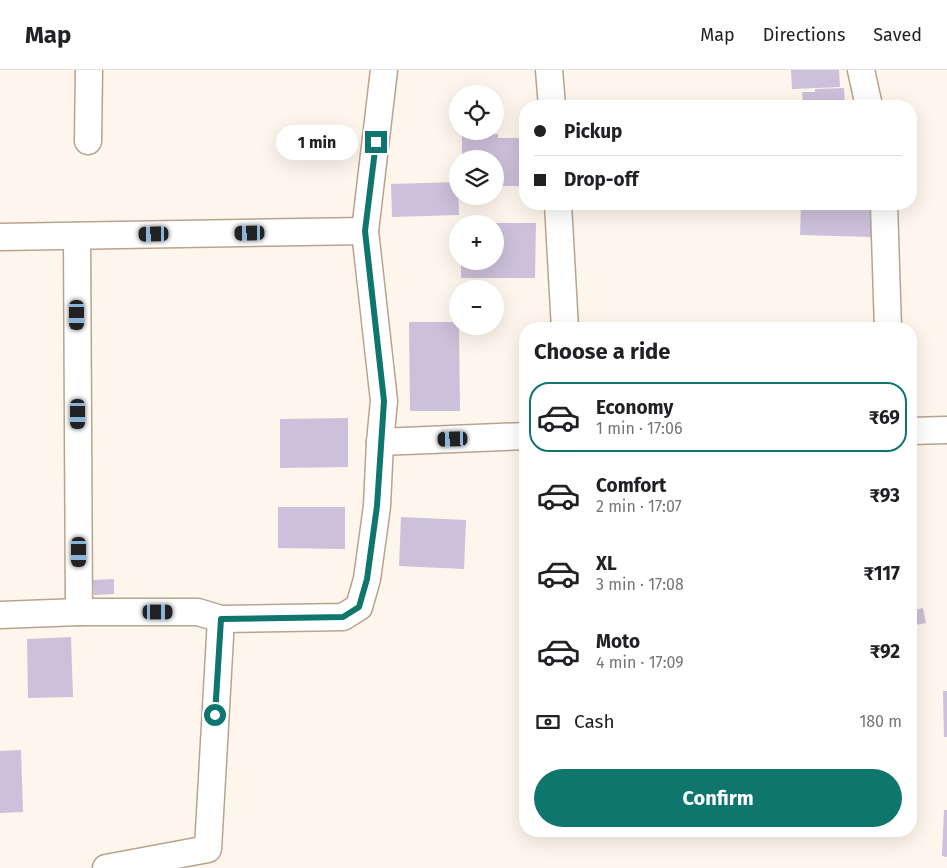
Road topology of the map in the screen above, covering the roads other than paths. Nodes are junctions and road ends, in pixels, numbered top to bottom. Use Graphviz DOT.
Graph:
graph roads {
  1 [pos="89,70"];
  2 [pos="384,70"];
  3 [pos="549,70"];
  4 [pos="861,70"];
  5 [pos="552,100"];
  6 [pos="868,100"];
  7 [pos="88,140"];
  8 [pos="558,210"];
  9 [pos="884,210"];
  10 [pos="365,231"];
  11 [pos="77,236"];
  12 [pos="0,237"];
  13 [pos="565,322"];
  14 [pos="888,322"];
  15 [pos="947,430"];
  16 [pos="917,431"];
  17 [pos="519,436"];
  18 [pos="380,442"];
  19 [pos="79,612"];
  20 [pos="0,615"];
  21 [pos="221,619"];
  22 [pos="106,868"];
  1 -- 7 [label="street"];
  2 -- 10 [label="street"];
  3 -- 5 [label="street"];
  4 -- 6 [label="street"];
  8 -- 13 [label="street"];
  9 -- 14 [label="street"];
  10 -- 11 [label="street"];
  10 -- 18 [label="street"];
  11 -- 12 [label="street"];
  11 -- 19 [label="street"];
  15 -- 16 [label="street"];
  17 -- 18 [label="street"];
  18 -- 21 [label="street"];
  19 -- 20 [label="street"];
  19 -- 21 [label="street"];
  21 -- 22 [label="street"];
}
